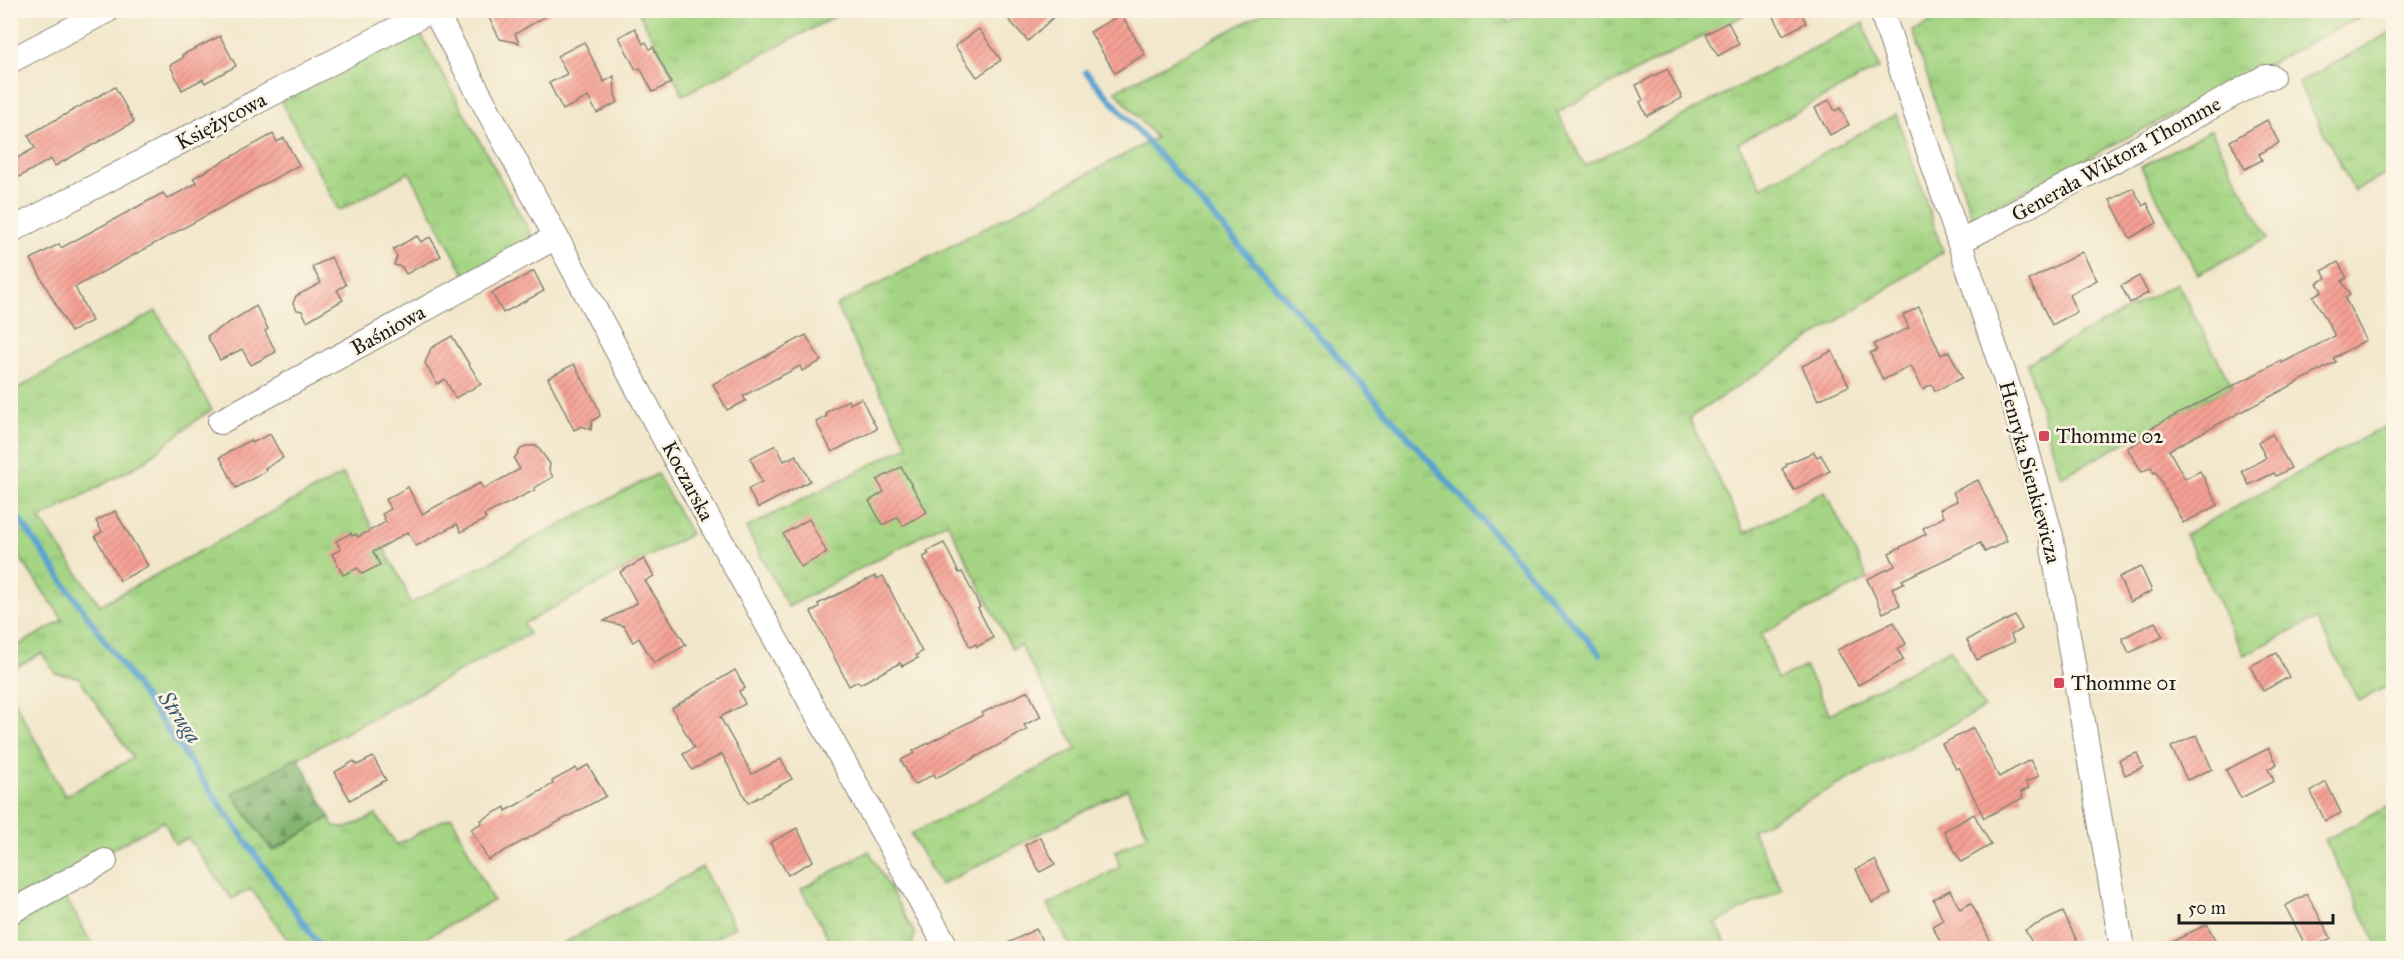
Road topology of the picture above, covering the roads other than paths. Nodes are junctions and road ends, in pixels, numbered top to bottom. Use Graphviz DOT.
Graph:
graph roads {
  1 [pos="108,10"];
  2 [pos="433,10"];
  3 [pos="1881,10"];
  4 [pos="10,61"];
  5 [pos="2272,77"];
  6 [pos="10,231"];
  7 [pos="556,237"];
  8 [pos="1959,242"];
  9 [pos="220,422"];
  10 [pos="105,861"];
  11 [pos="10,912"];
  12 [pos="947,948"];
  13 [pos="2122,948"];
  1 -- 4 [label="street"];
  2 -- 6 [label="street, Księżycowa"];
  2 -- 7 [label="street, Koczarska"];
  3 -- 8 [label="street, Henryka Sienkiewicza"];
  5 -- 8 [label="street, Generała Wiktora Thomme"];
  7 -- 9 [label="street, Baśniowa"];
  7 -- 12 [label="street, Koczarska"];
  8 -- 13 [label="street, Henryka Sienkiewicza"];
  10 -- 11 [label="street"];
}
